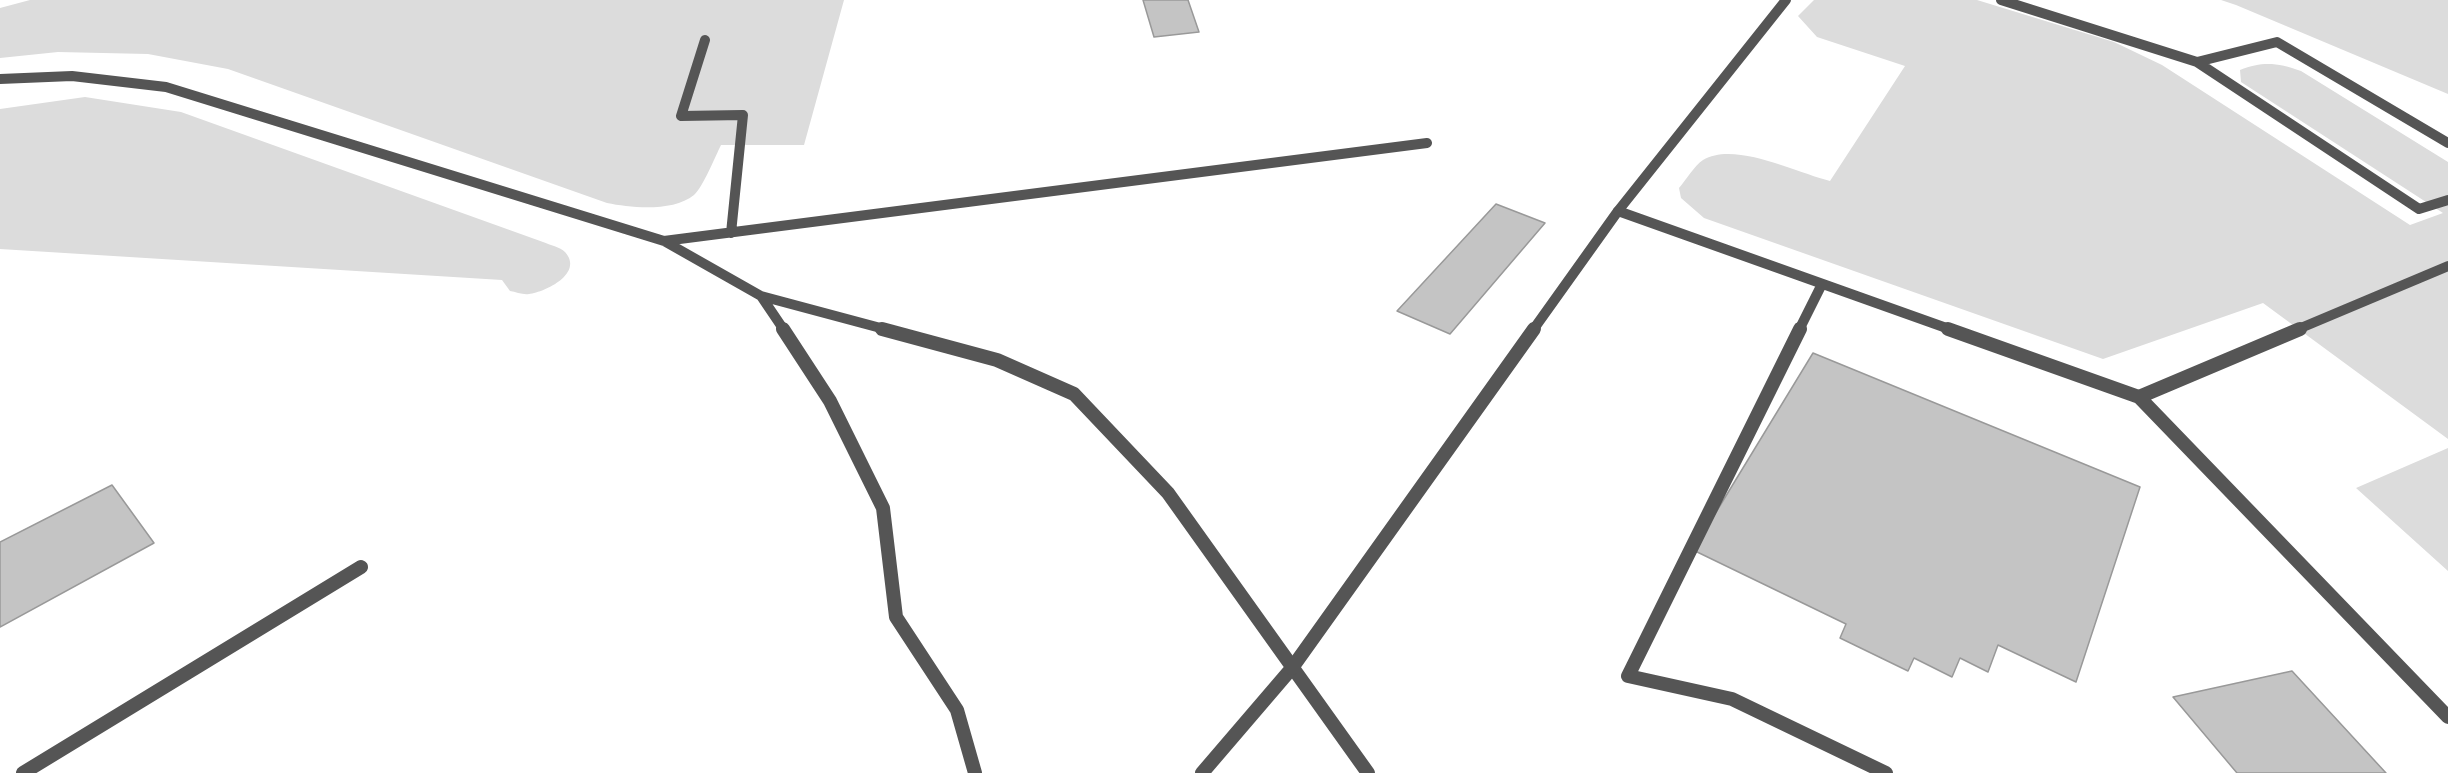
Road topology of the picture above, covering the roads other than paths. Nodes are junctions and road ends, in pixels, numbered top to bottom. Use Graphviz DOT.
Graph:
graph roads {
  1 [pos="1786,0"];
  2 [pos="2001,0"];
  3 [pos="705,40"];
  4 [pos="2197,62"];
  5 [pos="0,79"];
  6 [pos="1426,142"];
  7 [pos="2448,143"];
  8 [pos="2448,200"];
  9 [pos="1618,211"];
  10 [pos="731,232"];
  11 [pos="664,241"];
  12 [pos="2448,266"];
  13 [pos="1822,284"];
  14 [pos="761,296"];
  15 [pos="2139,397"];
  16 [pos="362,567"];
  17 [pos="1292,668"];
  18 [pos="2448,717"];
  19 [pos="23,773"];
  20 [pos="975,773"];
  21 [pos="1203,773"];
  22 [pos="1368,773"];
  23 [pos="1886,773"];
  1 -- 9 [label="street"];
  2 -- 4 [label="street"];
  3 -- 10 [label="street"];
  4 -- 7 [label="street"];
  4 -- 8 [label="street"];
  5 -- 11 [label="street"];
  6 -- 10 [label="street"];
  9 -- 13 [label="street"];
  9 -- 17 [label="street"];
  10 -- 11 [label="street"];
  11 -- 14 [label="street"];
  12 -- 15 [label="street"];
  13 -- 15 [label="street"];
  13 -- 23 [label="street"];
  14 -- 17 [label="street"];
  14 -- 20 [label="street"];
  15 -- 18 [label="street"];
  16 -- 19 [label="street"];
  17 -- 21 [label="street"];
  17 -- 22 [label="street"];
}
